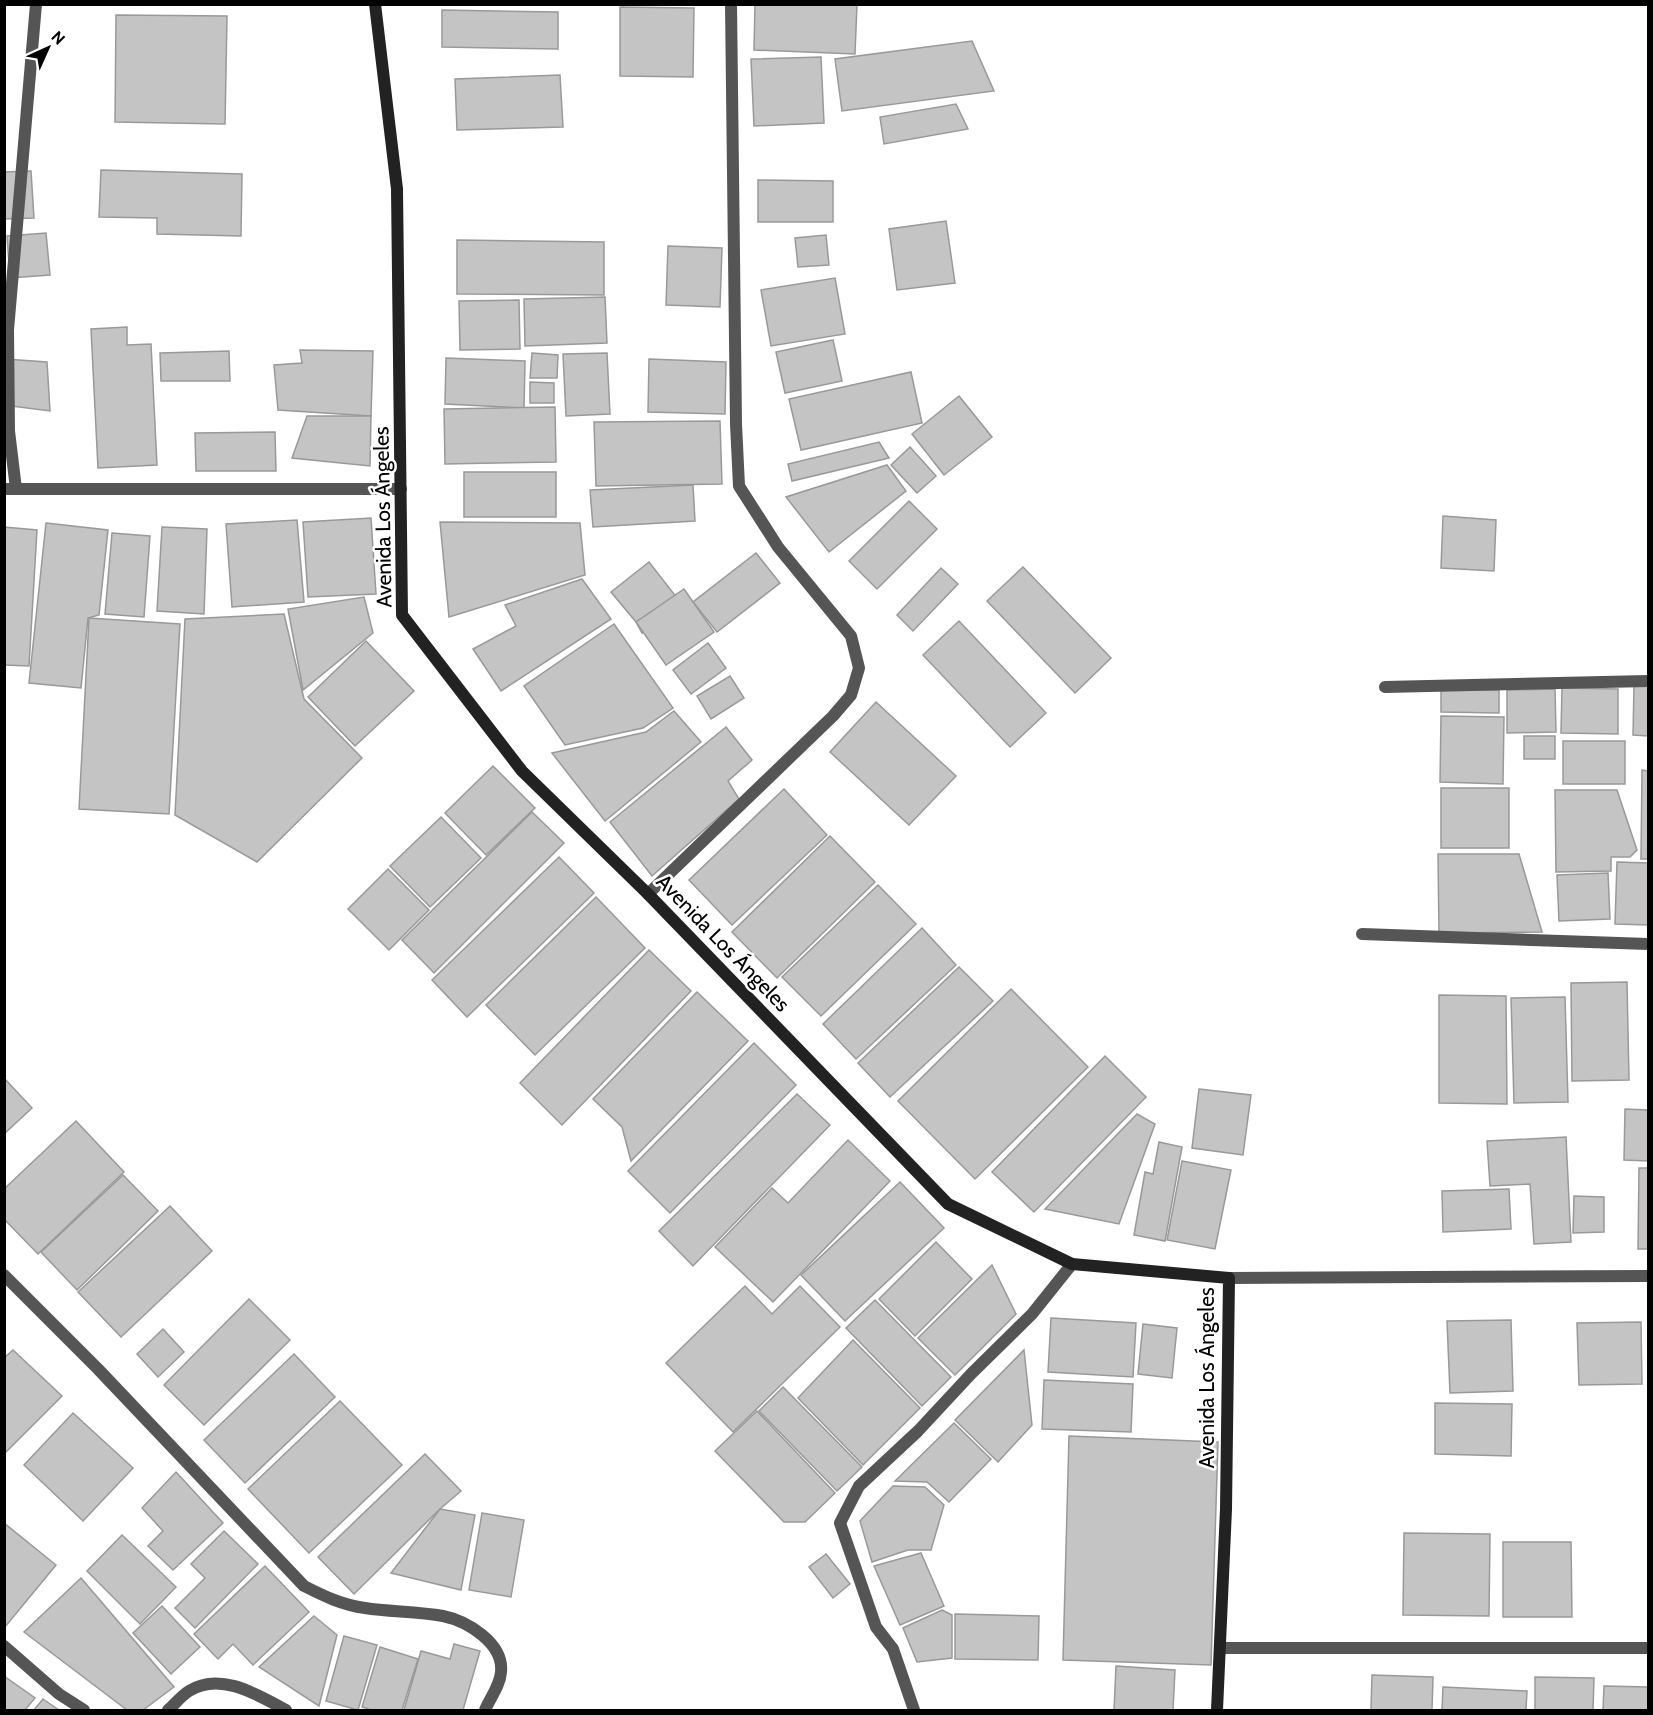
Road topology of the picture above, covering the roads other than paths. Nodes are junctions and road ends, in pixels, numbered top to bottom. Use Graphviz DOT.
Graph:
graph roads {
  1 [pos="36,4"];
  2 [pos="375,4"];
  3 [pos="731,4"];
  4 [pos="10,489"];
  5 [pos="401,489"];
  6 [pos="1648,681"];
  7 [pos="1385,687"];
  8 [pos="648,894"];
  9 [pos="1362,934"];
  10 [pos="1648,944"];
  11 [pos="1072,1264"];
  12 [pos="4,1275"];
  13 [pos="1648,1276"];
  14 [pos="1229,1278"];
  15 [pos="4,1646"];
  16 [pos="1220,1647"];
  17 [pos="1648,1648"];
  18 [pos="84,1710"];
  19 [pos="168,1710"];
  20 [pos="286,1710"];
  21 [pos="486,1710"];
  22 [pos="914,1710"];
  23 [pos="1217,1710"];
  1 -- 4 [label="street"];
  2 -- 5 [label="street, Avenida Los Ángeles"];
  3 -- 8 [label="street"];
  4 -- 5 [label="street"];
  5 -- 8 [label="street, Avenida Los Ángeles"];
  6 -- 7 [label="street"];
  8 -- 11 [label="street, Avenida Los Ángeles"];
  9 -- 10 [label="street"];
  11 -- 14 [label="street, Avenida Los Ángeles"];
  11 -- 22 [label="street"];
  12 -- 21 [label="street"];
  13 -- 14 [label="street"];
  14 -- 16 [label="street, Avenida Los Ángeles"];
  15 -- 18 [label="street"];
  16 -- 17 [label="street"];
  16 -- 23 [label="street, Avenida Los Ángeles"];
  19 -- 20 [label="street"];
}
